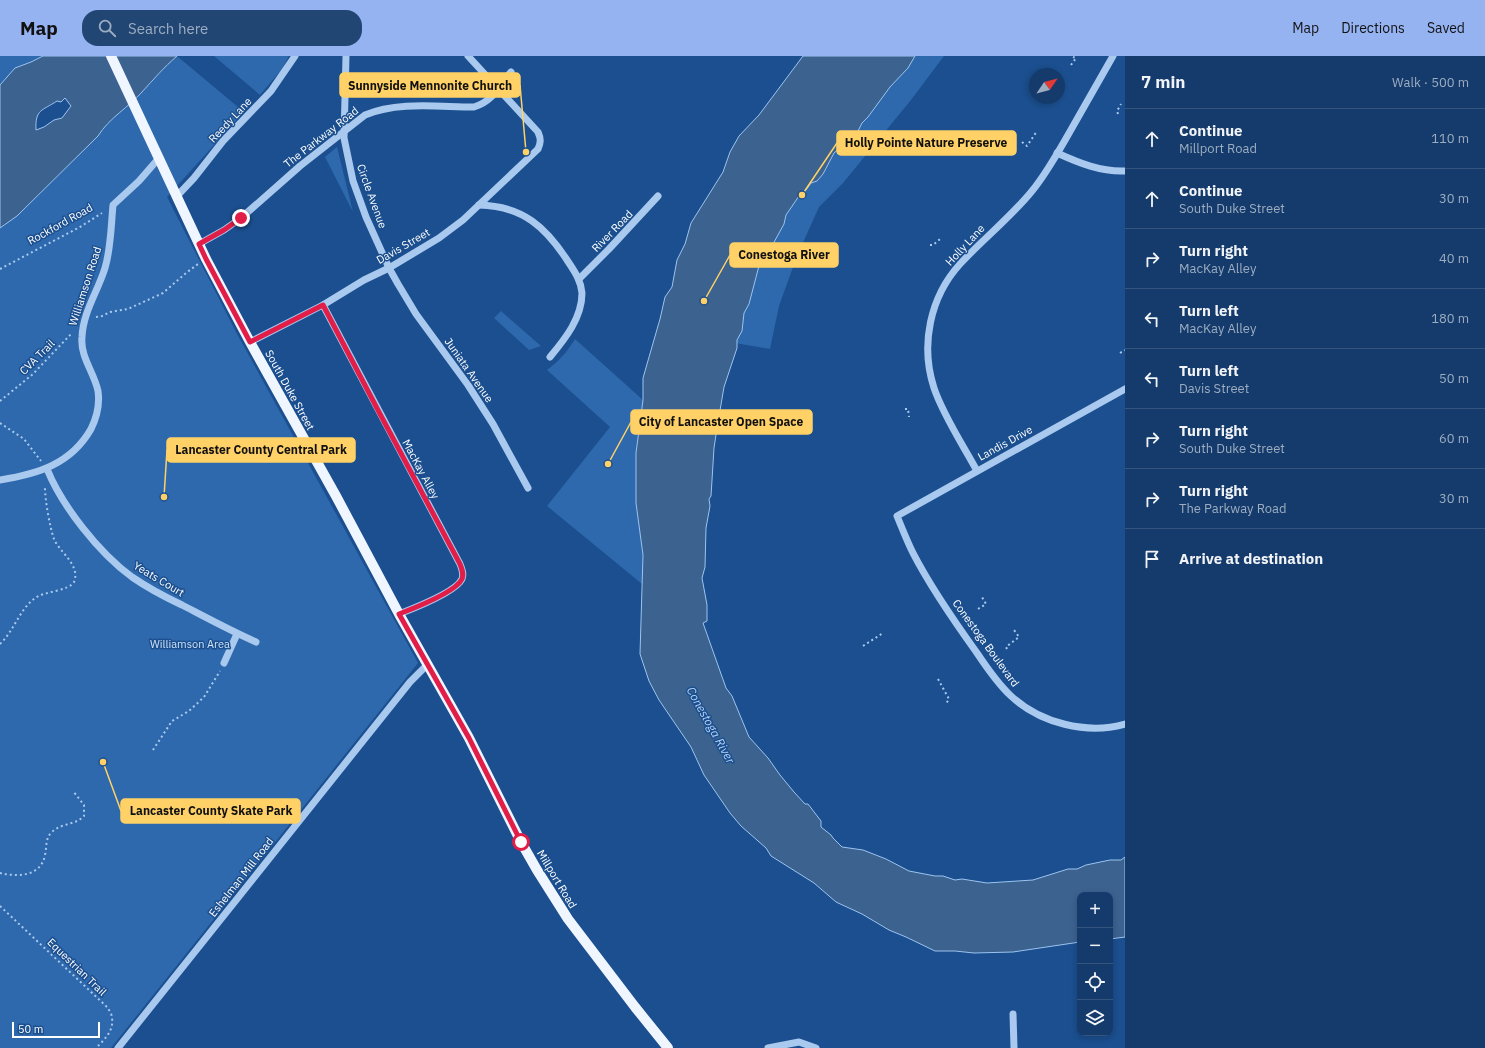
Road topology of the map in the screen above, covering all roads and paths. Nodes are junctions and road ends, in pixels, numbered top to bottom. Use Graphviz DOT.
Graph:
graph roads {
  1 [pos="112,56"];
  2 [pos="295,56"];
  3 [pos="346,56"];
  4 [pos="468,56"];
  5 [pos="1073,56"];
  6 [pos="1113,56"];
  7 [pos="1071,65"];
  8 [pos="511,72"];
  9 [pos="498,89"];
  10 [pos="1121,104"];
  11 [pos="1118,114"];
  12 [pos="344,131"];
  13 [pos="1037,131"];
  14 [pos="1022,142"];
  15 [pos="1057,153"];
  16 [pos="159,158"];
  17 [pos="1125,171"];
  18 [pos="177,196"];
  19 [pos="658,196"];
  20 [pos="113,205"];
  21 [pos="479,205"];
  22 [pos="940,239"];
  23 [pos="199,244"];
  24 [pos="930,245"];
  25 [pos="206,259"];
  26 [pos="389,268"];
  27 [pos="0,269"];
  28 [pos="579,279"];
  29 [pos="323,305"];
  30 [pos="102,316"];
  31 [pos="84,322"];
  32 [pos="250,342"];
  33 [pos="1125,350"];
  34 [pos="1120,353"];
  35 [pos="550,357"];
  36 [pos="1125,389"];
  37 [pos="0,401"];
  38 [pos="905,409"];
  39 [pos="909,417"];
  40 [pos="0,423"];
  41 [pos="47,469"];
  42 [pos="977,471"];
  43 [pos="0,480"];
  44 [pos="45,487"];
  45 [pos="528,488"];
  46 [pos="897,516"];
  47 [pos="983,596"];
  48 [pos="978,610"];
  49 [pos="399,614"];
  50 [pos="1016,629"];
  51 [pos="883,633"];
  52 [pos="237,634"];
  53 [pos="256,642"];
  54 [pos="0,644"];
  55 [pos="863,646"];
  56 [pos="1007,648"];
  57 [pos="224,663"];
  58 [pos="427,665"];
  59 [pos="938,679"];
  60 [pos="946,704"];
  61 [pos="1125,724"];
  62 [pos="153,750"];
  63 [pos="73,791"];
  64 [pos="0,873"];
  65 [pos="0,906"];
  66 [pos="1013,1014"];
  67 [pos="96,1048"];
  68 [pos="118,1048"];
  69 [pos="668,1048"];
  70 [pos="768,1048"];
  71 [pos="816,1048"];
  72 [pos="1014,1048"];
  1 -- 16 [label="main road, South Duke Street"];
  2 -- 18 [label="street, Reedy Lane"];
  3 -- 12 [label="street, Circle Avenue"];
  4 -- 9 [label="street"];
  5 -- 7 [label="path"];
  6 -- 15 [label="street, Holly Lane"];
  8 -- 9 [label="street, The Parkway Road"];
  9 -- 12 [label="street, The Parkway Road"];
  9 -- 21 [label="street, Davis Street"];
  10 -- 11 [label="path"];
  12 -- 23 [label="street, The Parkway Road"];
  12 -- 26 [label="street, Circle Avenue"];
  13 -- 14 [label="path"];
  15 -- 17 [label="street"];
  15 -- 42 [label="street, Holly Lane"];
  16 -- 18 [label="main road, South Duke Street"];
  16 -- 20 [label="street"];
  18 -- 23 [label="main road, South Duke Street"];
  19 -- 28 [label="street, River Road"];
  20 -- 27 [label="path, Rockford Road"];
  20 -- 31 [label="street, Williamson Road"];
  21 -- 26 [label="street, Davis Street"];
  21 -- 28 [label="street"];
  22 -- 24 [label="path"];
  23 -- 25 [label="main road, South Duke Street"];
  25 -- 30 [label="path"];
  25 -- 32 [label="main road, South Duke Street"];
  26 -- 29 [label="street, Davis Street"];
  26 -- 45 [label="street, Juniata Avenue"];
  28 -- 35 [label="street"];
  29 -- 32 [label="street, Davis Street"];
  29 -- 49 [label="street, MacKay Alley"];
  31 -- 37 [label="path, CVA Trail"];
  31 -- 41 [label="street, Williamson Road"];
  32 -- 49 [label="main road, South Duke Street"];
  33 -- 34 [label="path"];
  36 -- 42 [label="street, Landis Drive"];
  38 -- 39 [label="path"];
  40 -- 41 [label="path"];
  41 -- 43 [label="street, Williamson Road"];
  41 -- 52 [label="street, Yeats Court"];
  42 -- 46 [label="street, Landis Drive"];
  44 -- 54 [label="path"];
  46 -- 61 [label="street, Conestoga Boulevard"];
  47 -- 48 [label="path"];
  49 -- 58 [label="main road, South Duke Street"];
  50 -- 56 [label="path"];
  51 -- 55 [label="path"];
  52 -- 53 [label="street, Yeats Court"];
  52 -- 57 [label="street"];
  57 -- 62 [label="path"];
  58 -- 68 [label="street, Eshelman Mill Road"];
  58 -- 69 [label="main road, Millport Road"];
  59 -- 60 [label="path"];
  63 -- 64 [label="path"];
  65 -- 67 [label="path, Equestrian Trail"];
  66 -- 72 [label="street"];
  70 -- 71 [label="street"];
}
